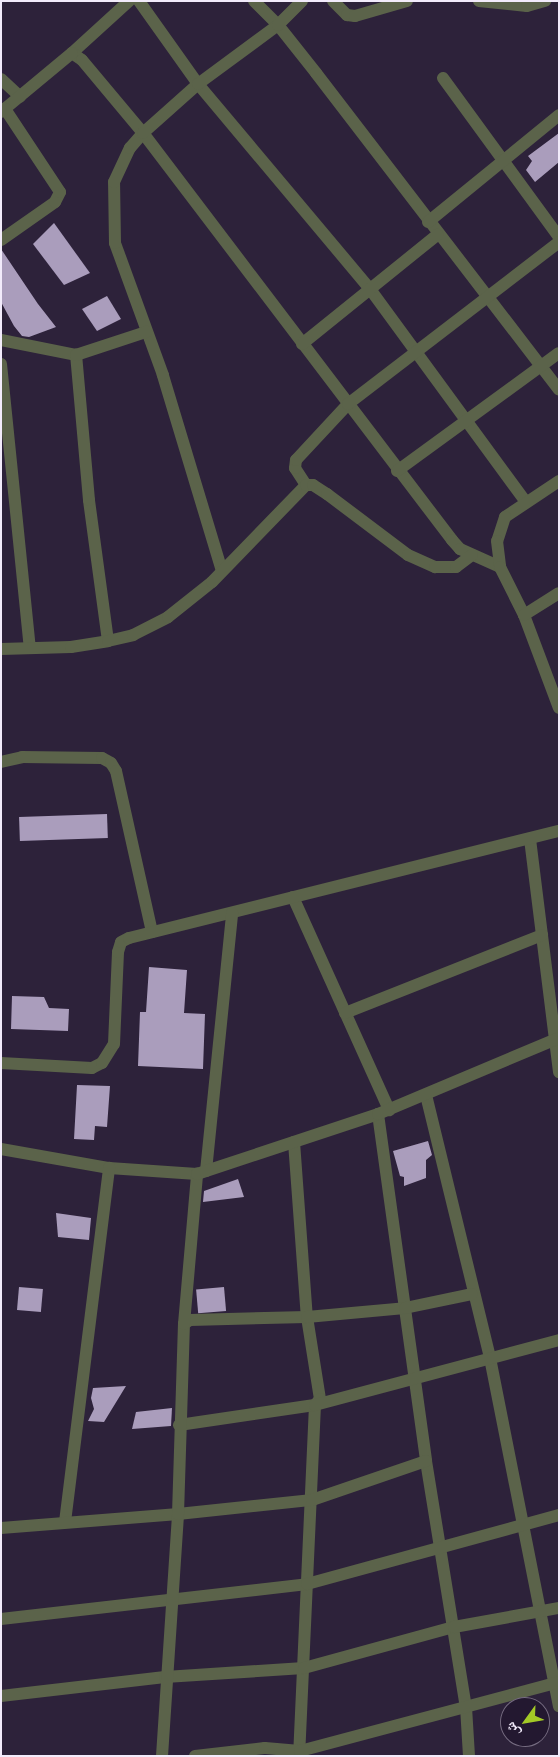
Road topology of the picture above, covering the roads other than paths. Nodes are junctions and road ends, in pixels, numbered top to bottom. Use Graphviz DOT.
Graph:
graph roads {
  1 [pos="129,1"];
  2 [pos="139,1"];
  3 [pos="254,1"];
  4 [pos="302,1"];
  5 [pos="333,1"];
  6 [pos="407,1"];
  7 [pos="479,1"];
  8 [pos="545,1"];
  9 [pos="278,25"];
  10 [pos="72,53"];
  11 [pos="443,78"];
  12 [pos="1,79"];
  13 [pos="198,84"];
  14 [pos="20,97"];
  15 [pos="3,111"];
  16 [pos="559,115"];
  17 [pos="143,133"];
  18 [pos="504,160"];
  19 [pos="428,222"];
  20 [pos="437,235"];
  21 [pos="559,237"];
  22 [pos="1,240"];
  23 [pos="559,242"];
  24 [pos="370,289"];
  25 [pos="488,297"];
  26 [pos="146,332"];
  27 [pos="1,340"];
  28 [pos="302,344"];
  29 [pos="417,352"];
  30 [pos="559,353"];
  31 [pos="76,355"];
  32 [pos="1,364"];
  33 [pos="542,367"];
  34 [pos="559,390"];
  35 [pos="348,404"];
  36 [pos="466,418"];
  37 [pos="397,470"];
  38 [pos="559,481"];
  39 [pos="306,485"];
  40 [pos="526,502"];
  41 [pos="472,555"];
  42 [pos="500,567"];
  43 [pos="222,571"];
  44 [pos="559,593"];
  45 [pos="524,615"];
  46 [pos="108,641"];
  47 [pos="30,648"];
  48 [pos="1,649"];
  49 [pos="559,708"];
  50 [pos="1,762"];
  51 [pos="559,831"];
  52 [pos="530,839"];
  53 [pos="293,897"];
  54 [pos="232,913"];
  55 [pos="152,932"];
  56 [pos="542,935"];
  57 [pos="345,1013"];
  58 [pos="557,1039"];
  59 [pos="1,1062"];
  60 [pos="559,1072"];
  61 [pos="426,1096"];
  62 [pos="384,1112"];
  63 [pos="294,1142"];
  64 [pos="1,1149"];
  65 [pos="109,1168"];
  66 [pos="201,1172"];
  67 [pos="472,1294"];
  68 [pos="404,1308"];
  69 [pos="307,1317"];
  70 [pos="184,1324"];
  71 [pos="559,1340"];
  72 [pos="490,1358"];
  73 [pos="416,1378"];
  74 [pos="315,1405"];
  75 [pos="179,1424"];
  76 [pos="426,1461"];
  77 [pos="312,1500"];
  78 [pos="178,1514"];
  79 [pos="559,1515"];
  80 [pos="65,1522"];
  81 [pos="522,1524"];
  82 [pos="1,1528"];
  83 [pos="441,1548"];
  84 [pos="307,1584"];
  85 [pos="172,1597"];
  86 [pos="559,1608"];
  87 [pos="540,1611"];
  88 [pos="1,1619"];
  89 [pos="454,1627"];
  90 [pos="304,1668"];
  91 [pos="165,1677"];
  92 [pos="556,1683"];
  93 [pos="1,1696"];
  94 [pos="466,1706"];
  95 [pos="559,1706"];
  96 [pos="300,1753"];
  97 [pos="162,1756"];
  98 [pos="195,1756"];
  99 [pos="469,1756"];
  1 -- 10 [label="street"];
  2 -- 13 [label="street"];
  3 -- 9 [label="street"];
  4 -- 9 [label="street"];
  5 -- 6 [label="street"];
  7 -- 8 [label="street"];
  9 -- 13 [label="street"];
  9 -- 19 [label="street"];
  10 -- 14 [label="street"];
  10 -- 17 [label="street"];
  11 -- 18 [label="street"];
  12 -- 14 [label="street"];
  13 -- 17 [label="street"];
  13 -- 24 [label="street"];
  14 -- 15 [label="street"];
  15 -- 22 [label="street"];
  16 -- 18 [label="street"];
  17 -- 26 [label="street"];
  17 -- 28 [label="street"];
  18 -- 19 [label="street"];
  18 -- 21 [label="street"];
  19 -- 20 [label="street"];
  20 -- 24 [label="street"];
  20 -- 25 [label="street"];
  23 -- 25 [label="street"];
  24 -- 28 [label="street"];
  24 -- 29 [label="street"];
  25 -- 29 [label="street"];
  25 -- 33 [label="street"];
  26 -- 31 [label="street"];
  26 -- 43 [label="street"];
  27 -- 31 [label="street"];
  28 -- 35 [label="street"];
  29 -- 35 [label="street"];
  29 -- 36 [label="street"];
  30 -- 33 [label="street"];
  31 -- 46 [label="street"];
  32 -- 47 [label="street"];
  33 -- 34 [label="street"];
  33 -- 36 [label="street"];
  35 -- 37 [label="street"];
  35 -- 39 [label="street"];
  36 -- 37 [label="street"];
  36 -- 40 [label="street"];
  37 -- 41 [label="street"];
  38 -- 40 [label="street"];
  39 -- 41 [label="street"];
  39 -- 43 [label="street"];
  40 -- 42 [label="street"];
  41 -- 42 [label="street"];
  42 -- 45 [label="street"];
  43 -- 46 [label="street"];
  44 -- 45 [label="street"];
  45 -- 49 [label="street"];
  46 -- 47 [label="street"];
  47 -- 48 [label="street"];
  50 -- 55 [label="street"];
  51 -- 52 [label="street"];
  52 -- 53 [label="street"];
  52 -- 56 [label="street"];
  53 -- 54 [label="street"];
  53 -- 57 [label="street"];
  54 -- 55 [label="street"];
  54 -- 66 [label="street"];
  55 -- 59 [label="street"];
  56 -- 57 [label="street"];
  56 -- 58 [label="street"];
  57 -- 62 [label="street"];
  58 -- 60 [label="street"];
  58 -- 61 [label="street"];
  61 -- 62 [label="street"];
  61 -- 67 [label="street"];
  62 -- 63 [label="street"];
  62 -- 68 [label="street"];
  63 -- 66 [label="street"];
  63 -- 69 [label="street"];
  64 -- 65 [label="street"];
  65 -- 66 [label="street"];
  65 -- 80 [label="street"];
  66 -- 70 [label="street"];
  67 -- 68 [label="street"];
  67 -- 72 [label="street"];
  68 -- 69 [label="street"];
  68 -- 73 [label="street"];
  69 -- 70 [label="street"];
  69 -- 74 [label="street"];
  70 -- 75 [label="street"];
  71 -- 72 [label="street"];
  72 -- 73 [label="street"];
  72 -- 81 [label="street"];
  73 -- 74 [label="street"];
  73 -- 76 [label="street"];
  74 -- 75 [label="street"];
  74 -- 77 [label="street"];
  75 -- 78 [label="street"];
  76 -- 77 [label="street"];
  76 -- 83 [label="street"];
  77 -- 78 [label="street"];
  77 -- 84 [label="street"];
  78 -- 80 [label="street"];
  78 -- 85 [label="street"];
  79 -- 81 [label="street"];
  80 -- 82 [label="street"];
  81 -- 83 [label="street"];
  81 -- 87 [label="street"];
  83 -- 84 [label="street"];
  83 -- 89 [label="street"];
  84 -- 85 [label="street"];
  84 -- 90 [label="street"];
  85 -- 88 [label="street"];
  85 -- 91 [label="street"];
  86 -- 87 [label="street"];
  87 -- 89 [label="street"];
  87 -- 92 [label="street"];
  89 -- 90 [label="street"];
  89 -- 94 [label="street"];
  90 -- 91 [label="street"];
  90 -- 96 [label="street"];
  91 -- 93 [label="street"];
  91 -- 97 [label="street"];
  92 -- 94 [label="street"];
  92 -- 95 [label="street"];
  94 -- 96 [label="street"];
  94 -- 99 [label="street"];
  96 -- 98 [label="street"];
}
